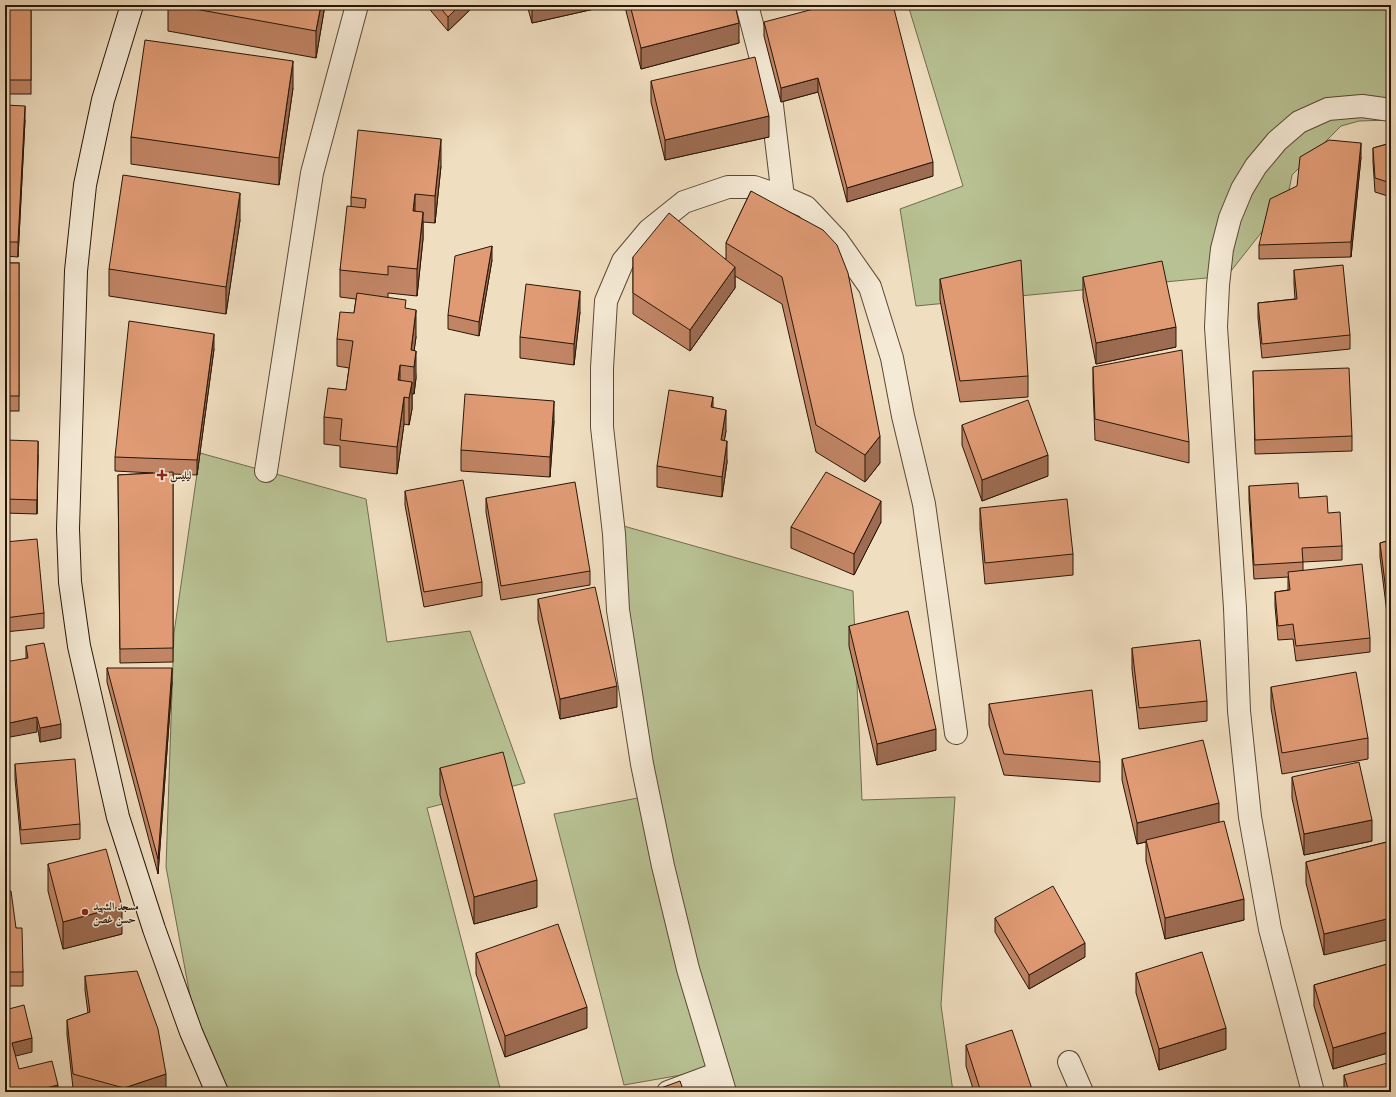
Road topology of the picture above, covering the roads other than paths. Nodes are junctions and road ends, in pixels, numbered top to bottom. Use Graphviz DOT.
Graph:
graph roads {
  1 [pos="132,5"];
  2 [pos="356,5"];
  3 [pos="747,5"];
  4 [pos="1391,110"];
  5 [pos="783,197"];
  6 [pos="266,471"];
  7 [pos="956,733"];
  8 [pos="1069,1062"];
  9 [pos="722,1083"];
  10 [pos="217,1092"];
  11 [pos="668,1092"];
  12 [pos="1082,1092"];
  13 [pos="1313,1092"];
  1 -- 10 [label="street"];
  2 -- 6 [label="street"];
  3 -- 5 [label="street"];
  4 -- 13 [label="street"];
  5 -- 7 [label="street"];
  5 -- 9 [label="street"];
  8 -- 12 [label="street"];
  9 -- 11 [label="street"];
}
